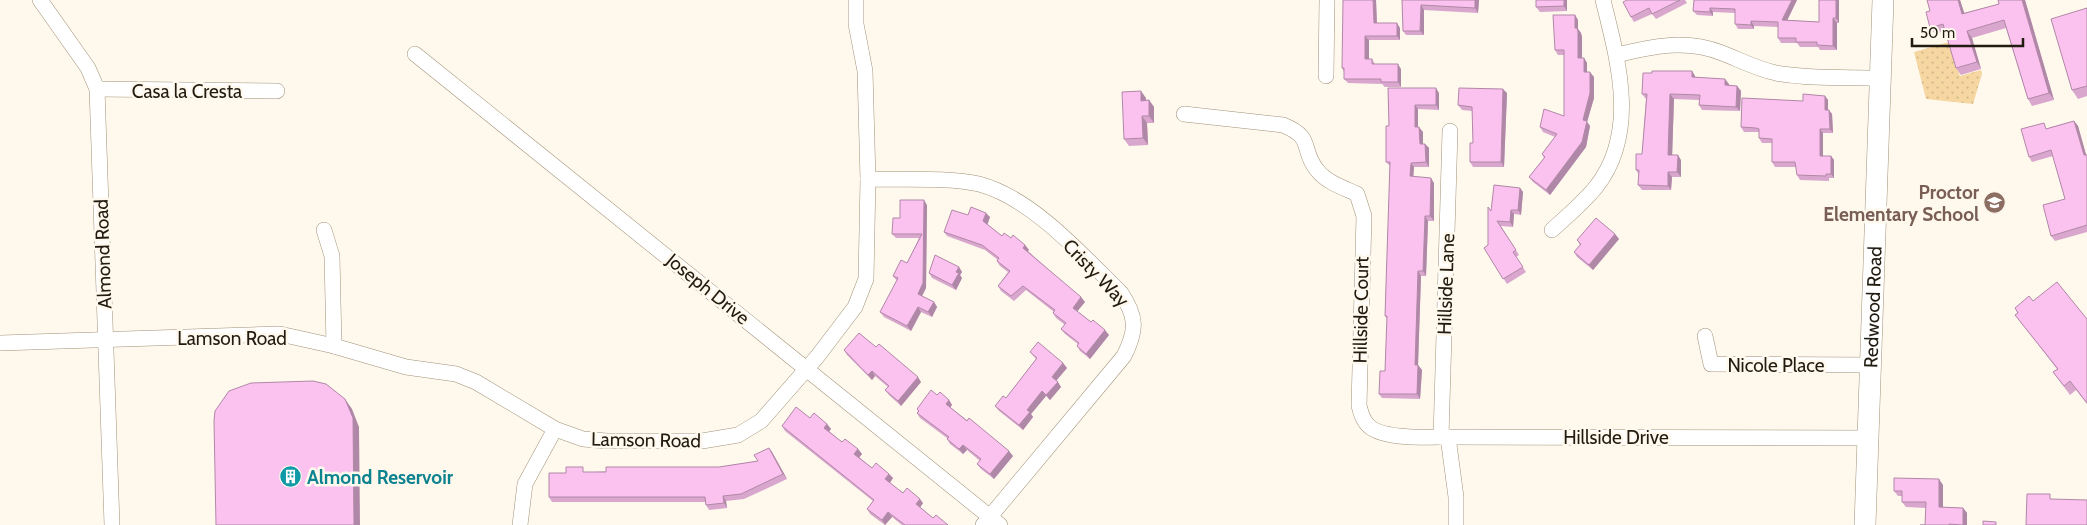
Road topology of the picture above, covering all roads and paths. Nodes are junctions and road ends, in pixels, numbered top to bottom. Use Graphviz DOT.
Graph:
graph roads {
  1 [pos="40,0"];
  2 [pos="856,0"];
  3 [pos="1327,0"];
  4 [pos="1603,0"];
  5 [pos="1883,0"];
  6 [pos="415,54"];
  7 [pos="1617,55"];
  8 [pos="1326,76"];
  9 [pos="1880,78"];
  10 [pos="97,89"];
  11 [pos="277,91"];
  12 [pos="1184,114"];
  13 [pos="1450,130"];
  14 [pos="868,179"];
  15 [pos="324,230"];
  16 [pos="1552,230"];
  17 [pos="1705,336"];
  18 [pos="106,340"];
  19 [pos="0,343"];
  20 [pos="334,346"];
  21 [pos="1870,365"];
  22 [pos="807,368"];
  23 [pos="1367,425"];
  24 [pos="555,429"];
  25 [pos="1444,437"];
  26 [pos="1868,438"];
  27 [pos="991,522"];
  28 [pos="112,525"];
  29 [pos="520,525"];
  30 [pos="1456,525"];
  31 [pos="1865,525"];
  1 -- 10 [label="street, Almond Road"];
  2 -- 14 [label="street, Lamson Road"];
  3 -- 8 [label="street"];
  4 -- 7 [label="street"];
  5 -- 9 [label="main road, Redwood Road"];
  6 -- 22 [label="street, Joseph Drive"];
  7 -- 9 [label="street"];
  7 -- 16 [label="street"];
  9 -- 21 [label="main road, Redwood Road"];
  10 -- 11 [label="street, Casa la Cresta"];
  10 -- 18 [label="street, Almond Road"];
  12 -- 23 [label="street, Hillside Court"];
  13 -- 25 [label="street, Hillside Lane"];
  14 -- 22 [label="street, Lamson Road"];
  14 -- 27 [label="street, Cristy Way"];
  15 -- 20 [label="street"];
  17 -- 21 [label="street, Nicole Place"];
  18 -- 19 [label="street, Lamson Road"];
  18 -- 20 [label="street, Lamson Road"];
  18 -- 28 [label="street, Almond Road"];
  20 -- 24 [label="street, Lamson Road"];
  21 -- 26 [label="main road, Redwood Road"];
  22 -- 24 [label="street, Lamson Road"];
  22 -- 27 [label="street, Joseph Drive"];
  23 -- 25 [label="street, Hillside Drive"];
  24 -- 29 [label="street"];
  25 -- 26 [label="street, Hillside Drive"];
  25 -- 30 [label="street, Hillside Lane"];
  26 -- 31 [label="main road, Redwood Road"];
}
